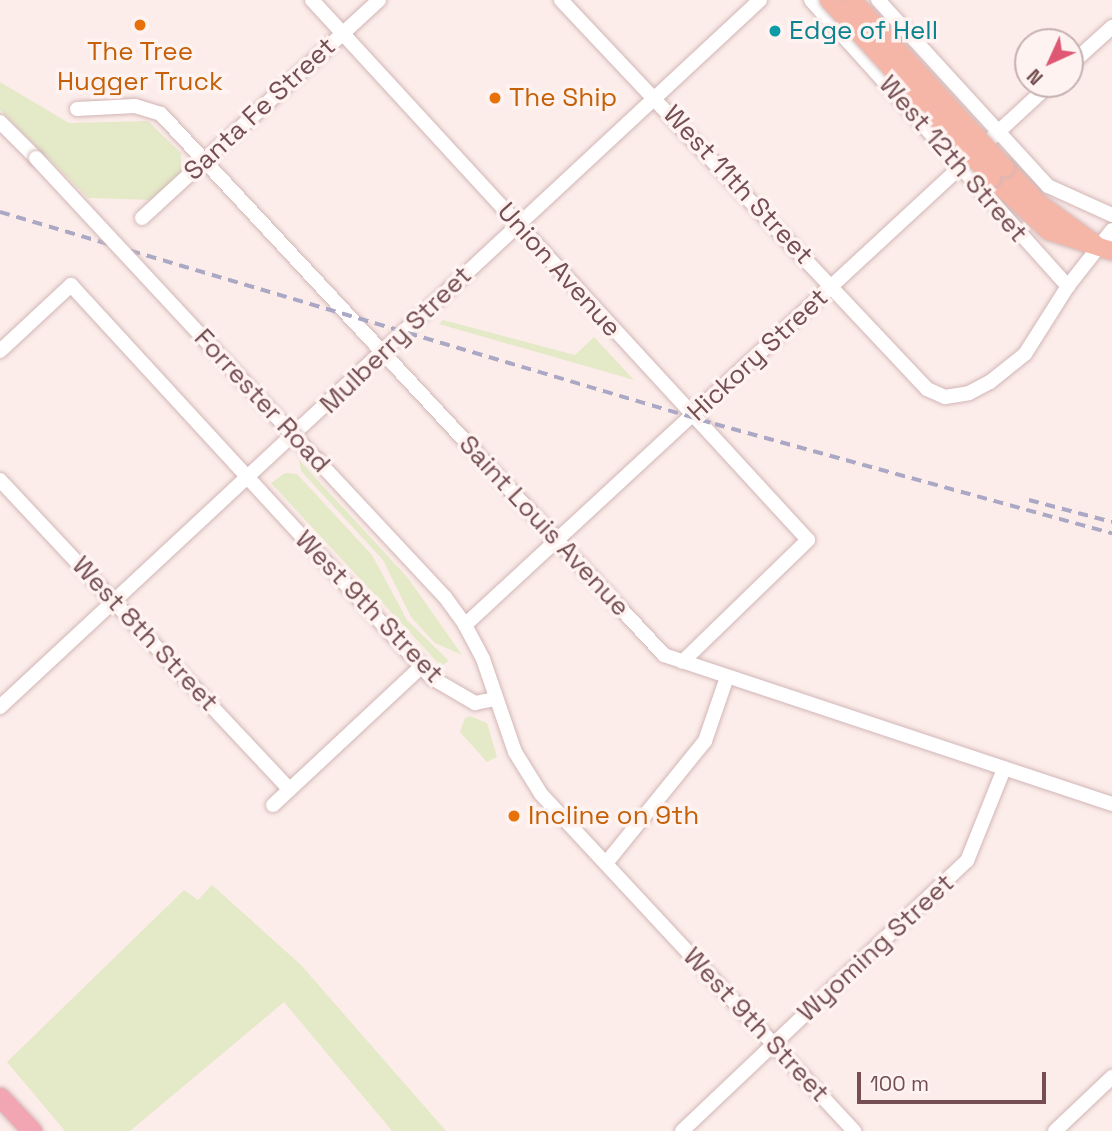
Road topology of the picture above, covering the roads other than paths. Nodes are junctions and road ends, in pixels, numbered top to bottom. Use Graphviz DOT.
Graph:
graph roads {
  1 [pos="312,0"];
  2 [pos="379,0"];
  3 [pos="561,0"];
  4 [pos="760,0"];
  5 [pos="811,0"];
  6 [pos="829,0"];
  7 [pos="842,0"];
  8 [pos="852,0"];
  9 [pos="878,0"];
  10 [pos="1112,27"];
  11 [pos="342,33"];
  12 [pos="1084,52"];
  13 [pos="657,98"];
  14 [pos="1035,98"];
  15 [pos="76,109"];
  16 [pos="0,122"];
  17 [pos="999,131"];
  18 [pos="978,150"];
  19 [pos="205,159"];
  20 [pos="959,167"];
  21 [pos="998,173"];
  22 [pos="1112,215"];
  23 [pos="142,218"];
  24 [pos="518,225"];
  25 [pos="1112,230"];
  26 [pos="1105,249"];
  27 [pos="1068,286"];
  28 [pos="831,287"];
  29 [pos="0,351"];
  30 [pos="382,353"];
  31 [pos="692,417"];
  32 [pos="247,478"];
  33 [pos="0,480"];
  34 [pos="556,540"];
  35 [pos="115,601"];
  36 [pos="465,625"];
  37 [pos="682,663"];
  38 [pos="421,667"];
  39 [pos="727,677"];
  40 [pos="496,699"];
  41 [pos="0,706"];
  42 [pos="1004,769"];
  43 [pos="289,789"];
  44 [pos="1112,804"];
  45 [pos="273,805"];
  46 [pos="607,862"];
  47 [pos="774,1045"];
  48 [pos="1112,1077"];
  49 [pos="0,1097"];
  50 [pos="32,1131"];
  51 [pos="682,1131"];
  52 [pos="854,1131"];
  53 [pos="1055,1131"];
  1 -- 11 [label="street, Union Avenue"];
  2 -- 11 [label="street, Santa Fe Street"];
  3 -- 13 [label="street, West 11th Street"];
  4 -- 13 [label="street, Mulberry Street"];
  5 -- 20 [label="street, West 12th Street"];
  6 -- 21 [label="main road, West 12th Street, bridge"];
  7 -- 18 [label="street"];
  8 -- 21 [label="main road, West 12th Street, bridge"];
  9 -- 17 [label="street, West 12th Street"];
  10 -- 12 [label="street"];
  11 -- 19 [label="street, Santa Fe Street"];
  11 -- 24 [label="street, Union Avenue"];
  13 -- 24 [label="street, Mulberry Street"];
  13 -- 28 [label="street, West 11th Street"];
  14 -- 17 [label="street, Hickory Street"];
  15 -- 19 [label="street, Saint Louis Avenue"];
  16 -- 36 [label="street, Forrester Road, bridge"];
  17 -- 18 [label="street, Hickory Street"];
  17 -- 22 [label="street, West 12th Street"];
  18 -- 20 [label="street, Hickory Street"];
  19 -- 23 [label="street, Santa Fe Street"];
  19 -- 30 [label="street, Saint Louis Avenue"];
  20 -- 27 [label="street, West 12th Street"];
  20 -- 28 [label="street, Hickory Street"];
  21 -- 26 [label="main road, West 12th Street"];
  24 -- 30 [label="street, Mulberry Street"];
  24 -- 31 [label="street, Union Avenue"];
  25 -- 26 [label="street"];
  26 -- 27 [label="street"];
  27 -- 28 [label="street, West 11th Street"];
  28 -- 31 [label="street, Hickory Street"];
  29 -- 32 [label="street, West 9th Street"];
  30 -- 32 [label="street, Mulberry Street"];
  30 -- 34 [label="street, Saint Louis Avenue"];
  31 -- 34 [label="street, Hickory Street"];
  31 -- 37 [label="street, Union Avenue"];
  32 -- 35 [label="street, Mulberry Street"];
  32 -- 38 [label="street, West 9th Street"];
  33 -- 35 [label="street, West 8th Street"];
  34 -- 36 [label="street, Hickory Street"];
  34 -- 37 [label="street, Saint Louis Avenue"];
  35 -- 41 [label="street, Mulberry Street"];
  35 -- 43 [label="street, West 8th Street"];
  36 -- 40 [label="street, Forrester Road"];
  37 -- 39 [label="street, Saint Louis Avenue"];
  38 -- 40 [label="street, West 9th Street"];
  38 -- 43 [label="street"];
  39 -- 42 [label="street, Saint Louis Avenue"];
  39 -- 46 [label="street"];
  40 -- 46 [label="street, West 9th Street"];
  42 -- 44 [label="street, Saint Louis Avenue"];
  42 -- 47 [label="street, Wyoming Street"];
  43 -- 45 [label="street"];
  46 -- 47 [label="street, West 9th Street"];
  47 -- 51 [label="street, Wyoming Street"];
  47 -- 52 [label="street, West 9th Street"];
  48 -- 53 [label="street"];
  49 -- 50 [label="highway"];
}
